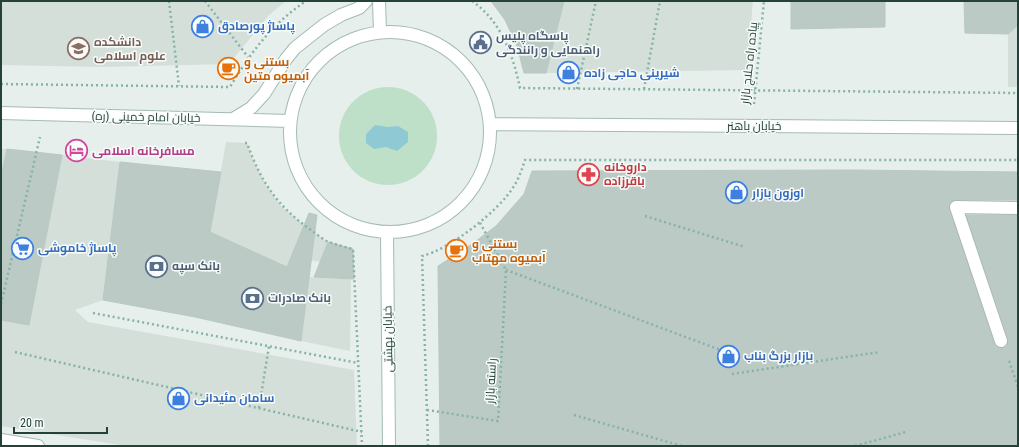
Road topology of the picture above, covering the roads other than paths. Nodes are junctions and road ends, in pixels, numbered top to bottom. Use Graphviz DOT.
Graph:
graph roads {
  1 [pos="366,1"];
  2 [pos="379,1"];
  3 [pos="380,32"];
  4 [pos="1,113"];
  5 [pos="233,119"];
  6 [pos="290,121"];
  7 [pos="490,124"];
  8 [pos="1018,128"];
  9 [pos="1018,208"];
  10 [pos="386,232"];
  11 [pos="1001,341"];
  12 [pos="1,440"];
  13 [pos="38,446"];
  14 [pos="389,446"];
  1 -- 5 [label="main road"];
  2 -- 3 [label="main road"];
  3 -- 6 [label="main road"];
  3 -- 7 [label="main road"];
  4 -- 5 [label="main road, خیابان امام خمینی (ره)"];
  5 -- 6 [label="main road, خیابان امام خمینی (ره)"];
  6 -- 10 [label="main road"];
  7 -- 8 [label="main road, خیابان باهنر"];
  7 -- 10 [label="main road"];
  9 -- 11 [label="main road"];
  10 -- 14 [label="main road, خیابان بهشتی"];
  12 -- 13 [label="main road"];
}
